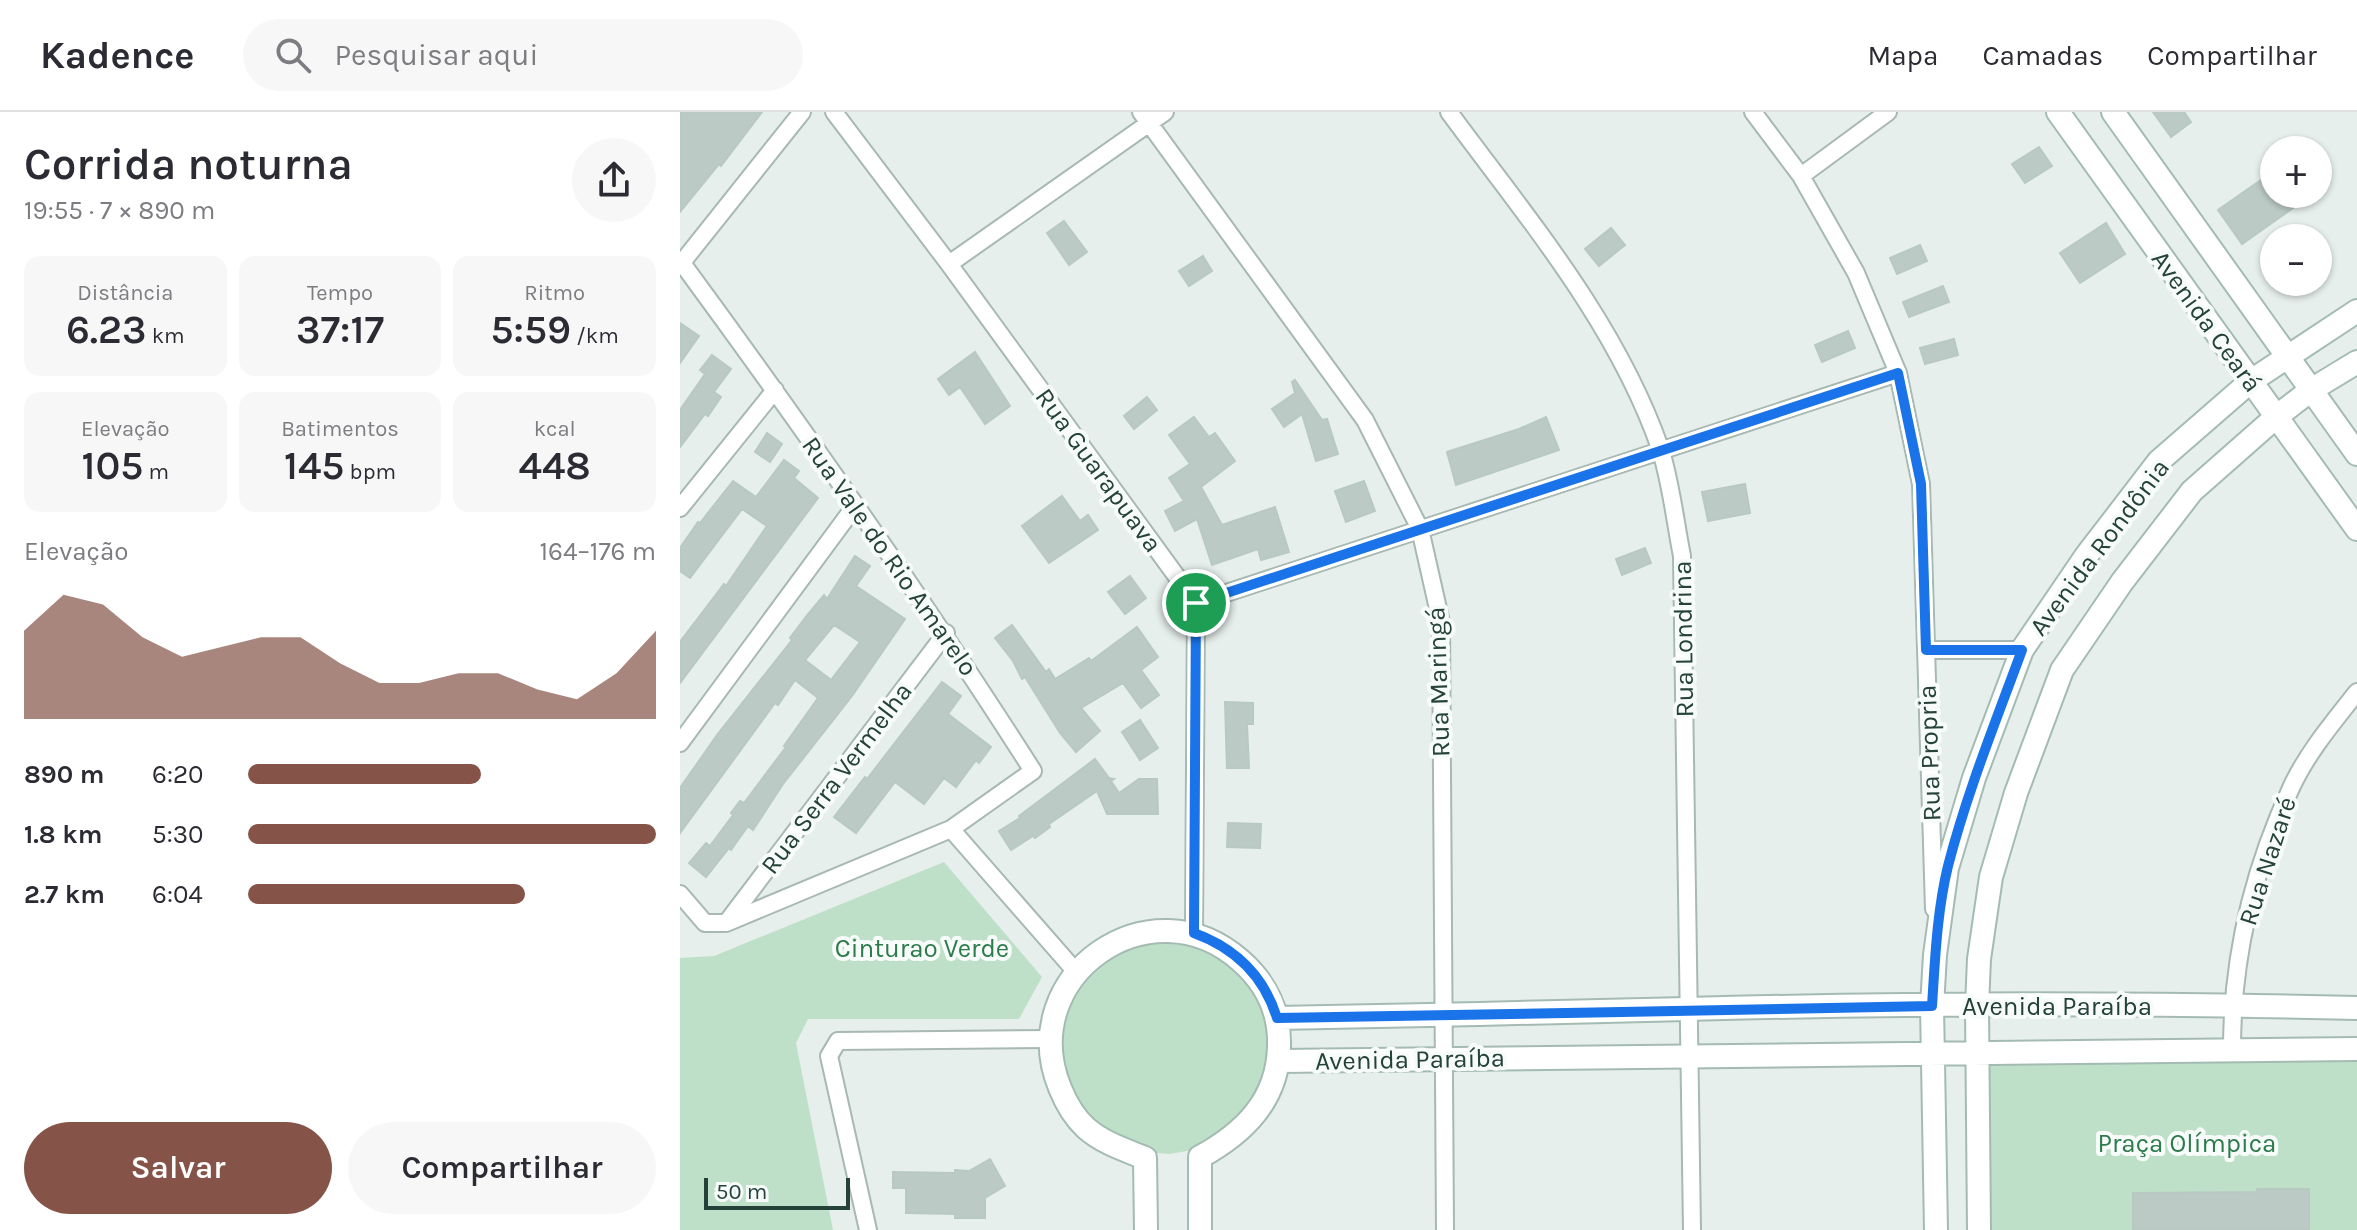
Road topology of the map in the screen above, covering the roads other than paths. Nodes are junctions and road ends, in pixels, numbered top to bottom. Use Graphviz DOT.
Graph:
graph roads {
  1 [pos="802,112"];
  2 [pos="834,112"];
  3 [pos="1165,112"];
  4 [pos="1449,112"];
  5 [pos="1753,112"];
  6 [pos="1888,112"];
  7 [pos="2058,112"];
  8 [pos="2113,112"];
  9 [pos="1145,118"];
  10 [pos="1801,176"];
  11 [pos="681,264"];
  12 [pos="949,264"];
  13 [pos="2357,311"];
  14 [pos="2287,356"];
  15 [pos="2357,362"];
  16 [pos="1898,373"];
  17 [pos="2251,381"];
  18 [pos="775,390"];
  19 [pos="2311,390"];
  20 [pos="2276,417"];
  21 [pos="1661,451"];
  22 [pos="2357,454"];
  23 [pos="855,506"];
  24 [pos="680,508"];
  25 [pos="1420,529"];
  26 [pos="2357,529"];
  27 [pos="1196,603"];
  28 [pos="946,633"];
  29 [pos="1926,650"];
  30 [pos="2022,650"];
  31 [pos="2357,692"];
  32 [pos="680,743"];
  33 [pos="951,829"];
  34 [pos="680,894"];
  35 [pos="726,923"];
  36 [pos="1194,933"];
  37 [pos="1935,955"];
  38 [pos="1077,973"];
  39 [pos="2232,1005"];
  40 [pos="1932,1006"];
  41 [pos="1977,1006"];
  42 [pos="2357,1008"];
  43 [pos="1689,1009"];
  44 [pos="1443,1016"];
  45 [pos="1277,1018"];
  46 [pos="1051,1039"];
  47 [pos="2232,1049"];
  48 [pos="2357,1049"];
  49 [pos="1977,1052"];
  50 [pos="1933,1053"];
  51 [pos="1691,1056"];
  52 [pos="1444,1059"];
  53 [pos="1279,1061"];
  54 [pos="868,1230"];
  55 [pos="1146,1230"];
  56 [pos="1200,1230"];
  57 [pos="1445,1230"];
  58 [pos="1692,1230"];
  59 [pos="1936,1230"];
  60 [pos="1979,1230"];
  1 -- 11 [label="street"];
  2 -- 12 [label="street, Rua Guarapuava"];
  3 -- 9 [label="street"];
  4 -- 21 [label="street, Rua Londrina"];
  5 -- 10 [label="street, Rua Propria"];
  6 -- 10 [label="street"];
  7 -- 17 [label="street, Avenida Ceará"];
  8 -- 14 [label="street, Avenida Ceará"];
  9 -- 12 [label="street"];
  9 -- 25 [label="street, Rua Maringá"];
  10 -- 16 [label="street, Rua Propria"];
  11 -- 18 [label="street, Rua Vale do Rio Amarelo"];
  12 -- 27 [label="street, Rua Guarapuava"];
  13 -- 14 [label="street, Avenida Rondônia"];
  14 -- 17 [label="street, Avenida Rondônia"];
  14 -- 19 [label="street, Avenida Ceará"];
  15 -- 19 [label="street, Avenida Rondônia"];
  16 -- 21 [label="street"];
  16 -- 29 [label="street, Rua Propria"];
  17 -- 20 [label="street, Avenida Ceará"];
  17 -- 30 [label="street, Avenida Rondônia"];
  18 -- 23 [label="street, Rua Vale do Rio Amarelo"];
  18 -- 24 [label="street"];
  19 -- 20 [label="street, Avenida Rondônia"];
  19 -- 22 [label="street, Avenida Ceará"];
  20 -- 26 [label="street, Avenida Ceará"];
  20 -- 41 [label="street, Avenida Rondônia"];
  21 -- 25 [label="street"];
  21 -- 43 [label="street, Rua Londrina"];
  23 -- 28 [label="street, Rua Vale do Rio Amarelo"];
  23 -- 32 [label="street"];
  25 -- 27 [label="street"];
  25 -- 44 [label="street, Rua Maringá"];
  27 -- 36 [label="street"];
  28 -- 33 [label="street, Rua Vale do Rio Amarelo"];
  28 -- 35 [label="street, Rua Serra Vermelha"];
  29 -- 30 [label="street"];
  29 -- 37 [label="street, Rua Propria"];
  30 -- 37 [label="street, Avenida Rondônia"];
  31 -- 39 [label="street, Rua Nazaré"];
  33 -- 35 [label="street"];
  33 -- 38 [label="street"];
  34 -- 35 [label="street"];
  36 -- 38 [label="street"];
  36 -- 45 [label="street"];
  37 -- 40 [label="street, Avenida Rondônia"];
  38 -- 46 [label="street"];
  39 -- 41 [label="street, Avenida Paraíba"];
  39 -- 42 [label="street, Avenida Paraíba"];
  39 -- 47 [label="street, Rua Nazaré"];
  40 -- 41 [label="street, Avenida Paraíba"];
  40 -- 43 [label="street, Avenida Paraíba"];
  40 -- 50 [label="street, Avenida Rondônia"];
  41 -- 49 [label="street, Avenida Rondônia"];
  43 -- 44 [label="street, Avenida Paraíba"];
  43 -- 51 [label="street, Rua Londrina"];
  44 -- 45 [label="street, Avenida Paraíba"];
  44 -- 52 [label="street, Rua Maringá"];
  45 -- 53 [label="street"];
  46 -- 54 [label="street"];
  46 -- 55 [label="street"];
  47 -- 48 [label="street, Avenida Paraíba"];
  47 -- 49 [label="street, Avenida Paraíba"];
  49 -- 50 [label="street, Avenida Paraíba"];
  49 -- 60 [label="street, Avenida Rondônia"];
  50 -- 51 [label="street, Avenida Paraíba"];
  50 -- 59 [label="street, Avenida Rondônia"];
  51 -- 52 [label="street, Avenida Paraíba"];
  51 -- 58 [label="street, Rua Londrina"];
  52 -- 53 [label="street, Avenida Paraíba"];
  52 -- 57 [label="street, Rua Maringá"];
  53 -- 56 [label="street"];
}
